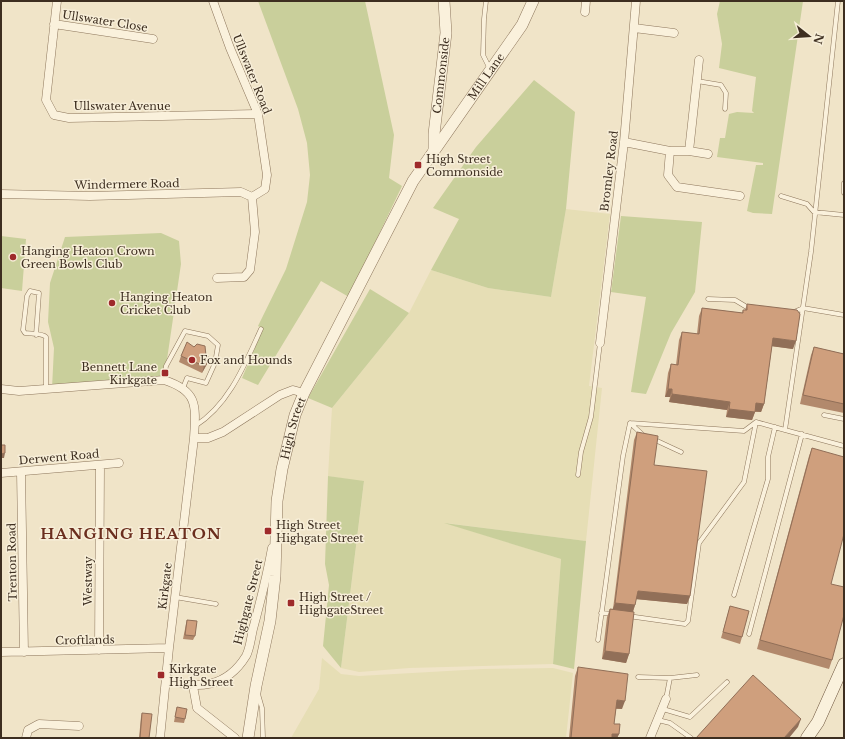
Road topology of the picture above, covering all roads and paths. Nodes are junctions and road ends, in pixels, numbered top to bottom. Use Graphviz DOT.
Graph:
graph roads {
  1 [pos="57,1"];
  2 [pos="213,1"];
  3 [pos="444,1"];
  4 [pos="486,1"];
  5 [pos="534,1"];
  6 [pos="586,1"];
  7 [pos="636,1"];
  8 [pos="838,1"];
  9 [pos="585,12"];
  10 [pos="54,24"];
  11 [pos="634,28"];
  12 [pos="674,33"];
  13 [pos="153,39"];
  14 [pos="699,60"];
  15 [pos="491,72"];
  16 [pos="696,81"];
  17 [pos="725,109"];
  18 [pos="258,114"];
  19 [pos="624,142"];
  20 [pos="434,149"];
  21 [pos="670,151"];
  22 [pos="689,151"];
  23 [pos="708,154"];
  24 [pos="844,183"];
  25 [pos="844,193"];
  26 [pos="1,194"];
  27 [pos="781,196"];
  28 [pos="252,197"];
  29 [pos="741,199"];
  30 [pos="814,212"];
  31 [pos="844,215"];
  32 [pos="217,278"];
  33 [pos="708,299"];
  34 [pos="803,308"];
  35 [pos="757,310"];
  36 [pos="792,313"];
  37 [pos="844,315"];
  38 [pos="261,329"];
  39 [pos="36,335"];
  40 [pos="600,343"];
  41 [pos="164,380"];
  42 [pos="46,388"];
  43 [pos="183,388"];
  44 [pos="1,389"];
  45 [pos="304,393"];
  46 [pos="824,415"];
  47 [pos="844,419"];
  48 [pos="756,422"];
  49 [pos="630,423"];
  50 [pos="195,427"];
  51 [pos="775,427"];
  52 [pos="786,430"];
  53 [pos="802,434"];
  54 [pos="194,438"];
  55 [pos="844,446"];
  56 [pos="681,452"];
  57 [pos="119,463"];
  58 [pos="100,465"];
  59 [pos="21,472"];
  60 [pos="1,473"];
  61 [pos="578,475"];
  62 [pos="275,532"];
  63 [pos="734,594"];
  64 [pos="175,597"];
  65 [pos="216,604"];
  66 [pos="602,612"];
  67 [pos="749,634"];
  68 [pos="598,640"];
  69 [pos="168,648"];
  70 [pos="99,650"];
  71 [pos="1,652"];
  72 [pos="24,652"];
  73 [pos="844,664"];
  74 [pos="697,675"];
  75 [pos="638,677"];
  76 [pos="165,678"];
  77 [pos="670,678"];
  78 [pos="727,682"];
  79 [pos="193,686"];
  80 [pos="256,686"];
  81 [pos="666,700"];
  82 [pos="662,709"];
  83 [pos="658,720"];
  84 [pos="80,726"];
  85 [pos="26,738"];
  86 [pos="160,738"];
  87 [pos="235,738"];
  88 [pos="248,738"];
  89 [pos="263,738"];
  90 [pos="650,738"];
  91 [pos="691,738"];
  92 [pos="807,738"];
  1 -- 10 [label="street, Ullswater Avenue"];
  2 -- 18 [label="street, Ullswater Road"];
  3 -- 20 [label="street, Commonside"];
  4 -- 15 [label="lane"];
  5 -- 15 [label="street, Mill Lane"];
  6 -- 9 [label="street"];
  7 -- 11 [label="street, Bromley Road"];
  8 -- 30 [label="lane"];
  10 -- 13 [label="street, Ullswater Close"];
  10 -- 18 [label="street, Ullswater Avenue"];
  11 -- 12 [label="street"];
  11 -- 19 [label="street, Bromley Road"];
  14 -- 16 [label="street"];
  15 -- 20 [label="street, Mill Lane"];
  16 -- 17 [label="lane"];
  16 -- 22 [label="street"];
  18 -- 28 [label="street, Ullswater Road"];
  19 -- 21 [label="street"];
  19 -- 40 [label="street, Bromley Road"];
  20 -- 45 [label="street, High Street"];
  21 -- 22 [label="street"];
  21 -- 29 [label="street"];
  22 -- 23 [label="street"];
  24 -- 25 [label="lane"];
  26 -- 28 [label="street, Windermere Road"];
  27 -- 30 [label="lane"];
  28 -- 32 [label="street"];
  30 -- 31 [label="lane"];
  30 -- 34 [label="lane"];
  33 -- 35 [label="lane"];
  34 -- 36 [label="lane"];
  34 -- 37 [label="lane"];
  34 -- 52 [label="lane"];
  38 -- 50 [label="lane"];
  39 -- 39 [label="lane"];
  39 -- 42 [label="lane"];
  40 -- 61 [label="lane"];
  41 -- 42 [label="street"];
  41 -- 43 [label="street"];
  41 -- 43 [label="lane"];
  42 -- 44 [label="street"];
  43 -- 50 [label="street, Kirkgate"];
  45 -- 54 [label="street"];
  45 -- 62 [label="street, High Street"];
  46 -- 47 [label="lane"];
  48 -- 49 [label="lane"];
  48 -- 51 [label="lane"];
  48 -- 66 [label="lane"];
  49 -- 56 [label="lane"];
  49 -- 66 [label="lane"];
  50 -- 54 [label="street, Kirkgate"];
  51 -- 52 [label="lane"];
  51 -- 63 [label="lane"];
  52 -- 53 [label="lane"];
  53 -- 55 [label="lane"];
  53 -- 67 [label="lane"];
  54 -- 64 [label="street, Kirkgate"];
  57 -- 58 [label="street, Derwent Road"];
  58 -- 59 [label="street, Derwent Road"];
  58 -- 70 [label="street, Westway"];
  59 -- 60 [label="street, Derwent Road"];
  59 -- 72 [label="street, Trenton Road"];
  62 -- 79 [label="street, Highgate Street"];
  62 -- 80 [label="street, High Street"];
  64 -- 65 [label="lane"];
  64 -- 69 [label="street, Kirkgate"];
  66 -- 68 [label="lane"];
  69 -- 70 [label="street, Croftlands"];
  69 -- 76 [label="street, Kirkgate"];
  70 -- 72 [label="street, Croftlands"];
  71 -- 72 [label="street, Croftlands"];
  73 -- 92 [label="main road"];
  74 -- 77 [label="lane"];
  75 -- 77 [label="lane"];
  76 -- 79 [label="street, Highgate Street"];
  76 -- 86 [label="street, Kirkgate"];
  77 -- 81 [label="lane"];
  78 -- 82 [label="lane"];
  79 -- 87 [label="street"];
  80 -- 88 [label="street, High Street"];
  80 -- 89 [label="lane"];
  81 -- 82 [label="street"];
  82 -- 83 [label="street"];
  83 -- 90 [label="street"];
  83 -- 91 [label="lane"];
  84 -- 85 [label="street"];
}
